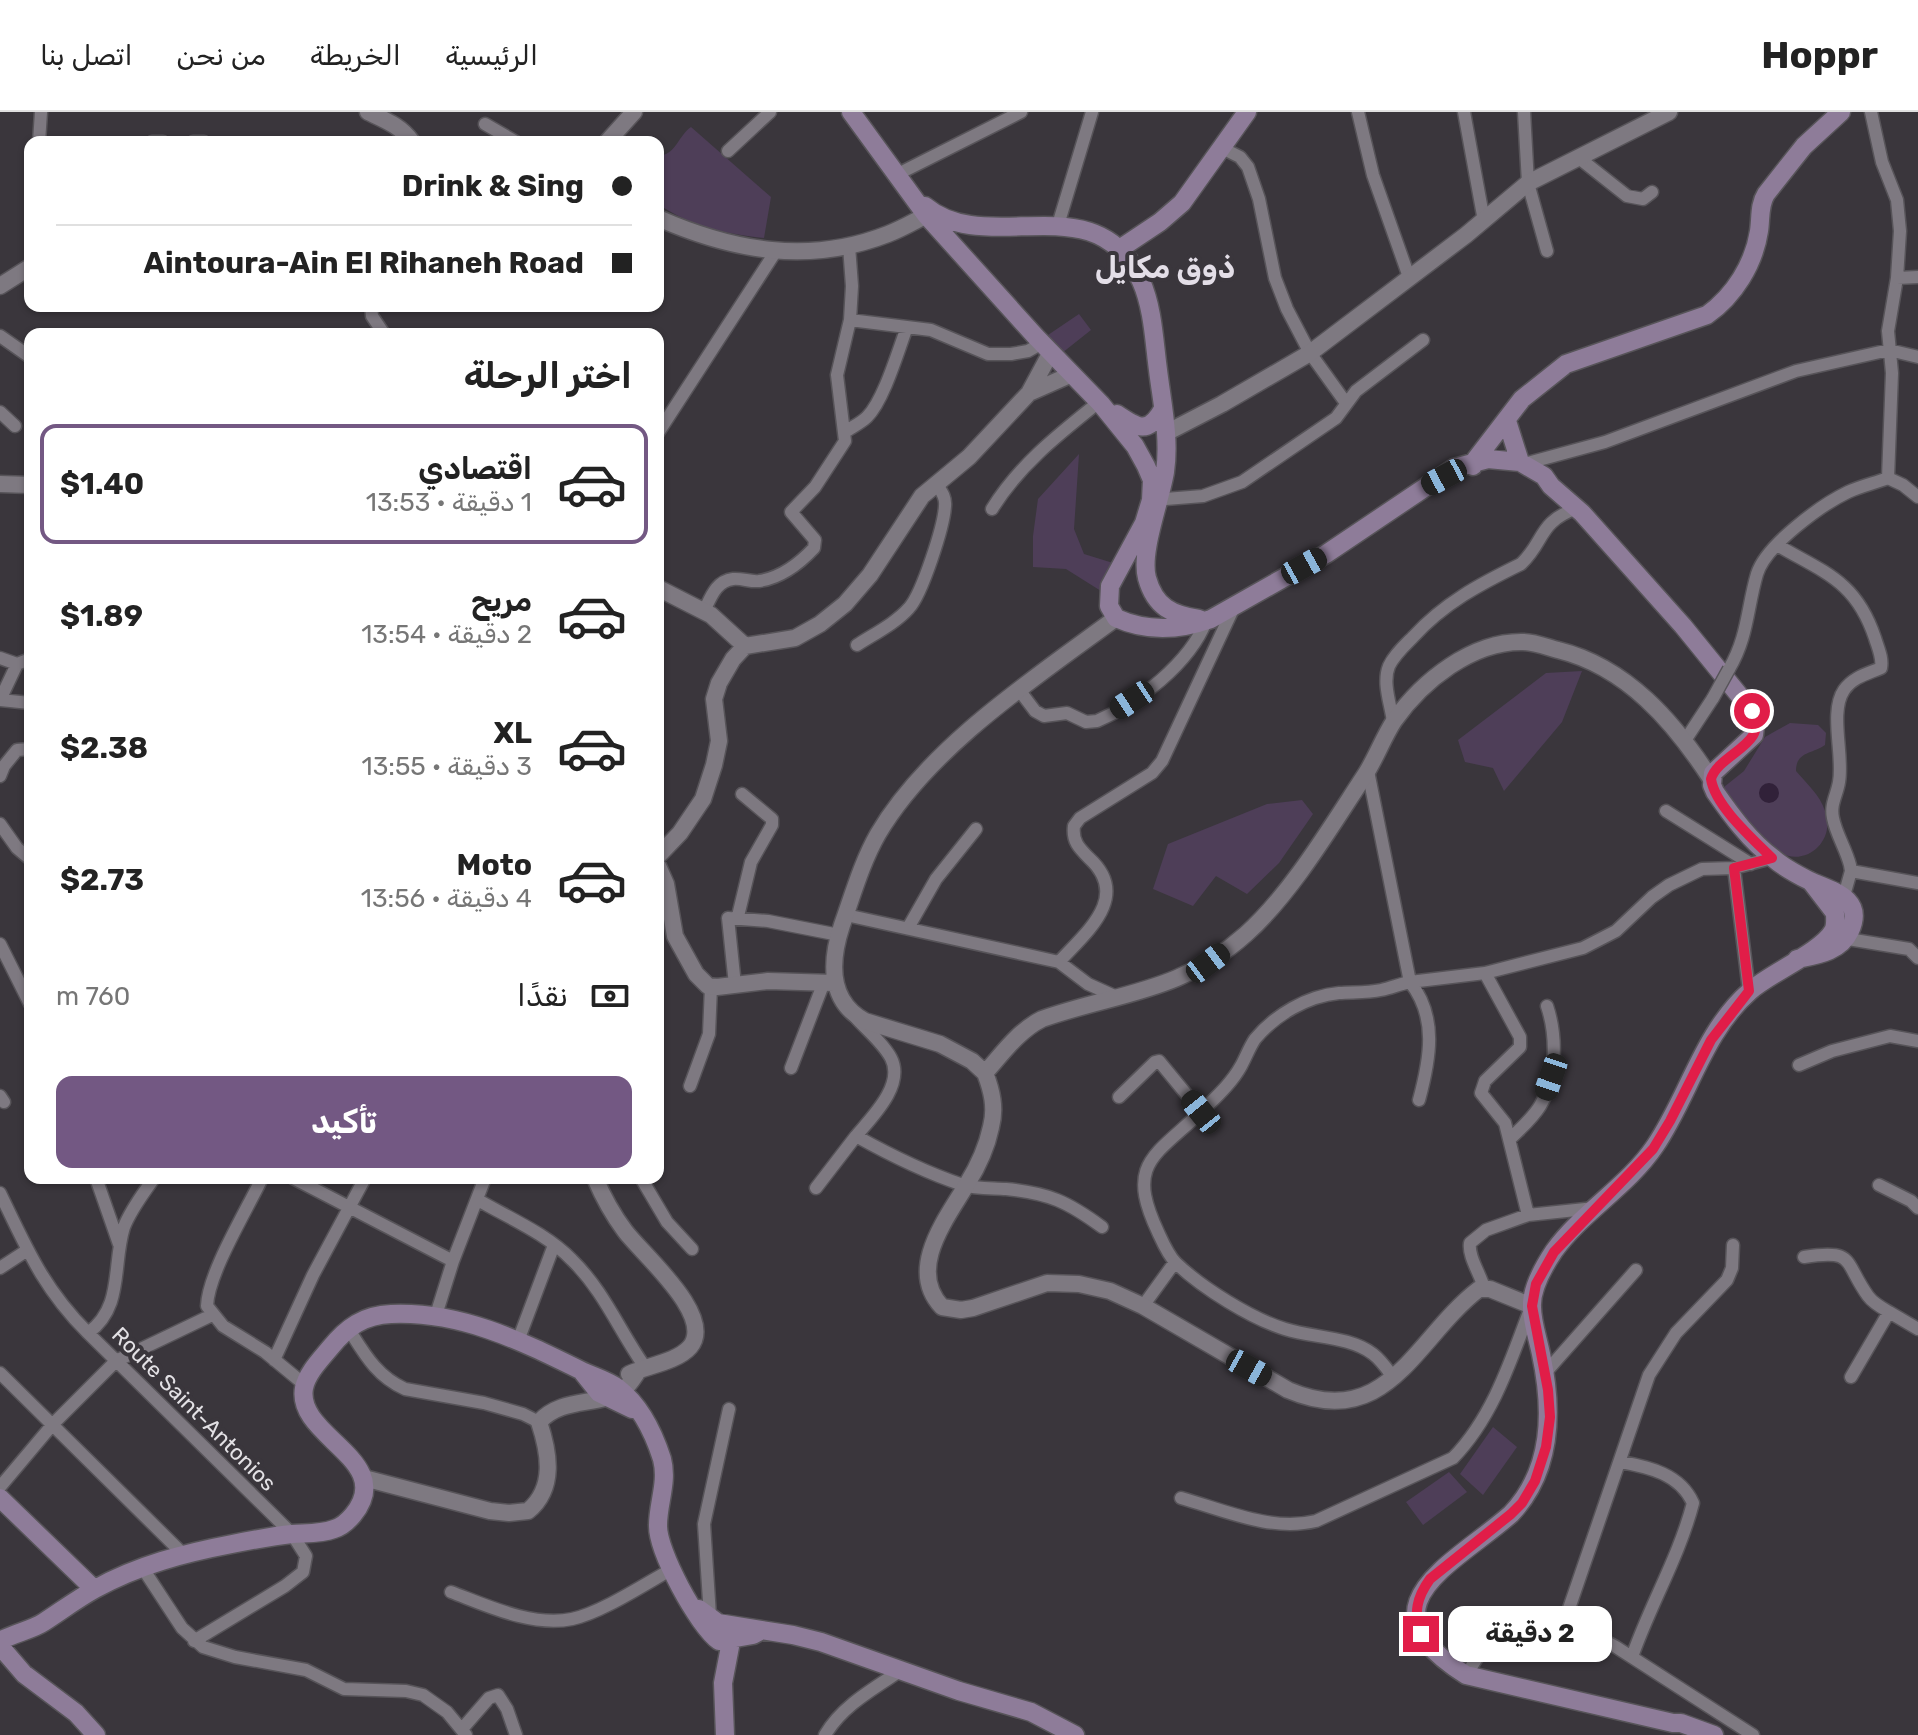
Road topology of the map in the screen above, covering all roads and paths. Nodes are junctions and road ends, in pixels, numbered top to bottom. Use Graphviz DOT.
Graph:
graph roads {
  1 [pos="41,112"];
  2 [pos="368,112"];
  3 [pos="634,112"];
  4 [pos="770,112"];
  5 [pos="851,112"];
  6 [pos="1021,112"];
  7 [pos="1092,112"];
  8 [pos="1247,112"];
  9 [pos="1372,112"];
  10 [pos="1464,112"];
  11 [pos="1524,112"];
  12 [pos="1669,112"];
  13 [pos="1841,112"];
  14 [pos="1871,112"];
  15 [pos="1358,113"];
  16 [pos="485,124"];
  17 [pos="39,136"];
  18 [pos="408,136"];
  19 [pos="506,136"];
  20 [pos="612,136"];
  21 [pos="1220,147"];
  22 [pos="728,151"];
  23 [pos="1579,158"];
  24 [pos="898,174"];
  25 [pos="1528,183"];
  26 [pos="1652,192"];
  27 [pos="929,214"];
  28 [pos="664,220"];
  29 [pos="1484,221"];
  30 [pos="1058,225"];
  31 [pos="984,226"];
  32 [pos="849,246"];
  33 [pos="955,247"];
  34 [pos="1118,250"];
  35 [pos="776,251"];
  36 [pos="1547,251"];
  37 [pos="24,271"];
  38 [pos="1409,277"];
  39 [pos="1918,277"];
  40 [pos="1897,278"];
  41 [pos="0,286"];
  42 [pos="850,320"];
  43 [pos="907,327"];
  44 [pos="0,336"];
  45 [pos="1423,340"];
  46 [pos="1046,348"];
  47 [pos="1889,350"];
  48 [pos="24,353"];
  49 [pos="1310,353"];
  50 [pos="1918,357"];
  51 [pos="1072,374"];
  52 [pos="1029,393"];
  53 [pos="1100,403"];
  54 [pos="1346,403"];
  55 [pos="1163,409"];
  56 [pos="0,412"];
  57 [pos="1510,416"];
  58 [pos="664,424"];
  59 [pos="15,426"];
  60 [pos="845,432"];
  61 [pos="1166,433"];
  62 [pos="1552,457"];
  63 [pos="1522,463"];
  64 [pos="1469,468"];
  65 [pos="1888,478"];
  66 [pos="1545,481"];
  67 [pos="936,483"];
  68 [pos="0,484"];
  69 [pos="24,485"];
  70 [pos="1918,497"];
  71 [pos="1156,501"];
  72 [pos="1577,508"];
  73 [pos="992,509"];
  74 [pos="1777,545"];
  75 [pos="1137,554"];
  76 [pos="664,591"];
  77 [pos="1235,604"];
  78 [pos="1162,606"];
  79 [pos="704,611"];
  80 [pos="1116,618"];
  81 [pos="1206,621"];
  82 [pos="1142,627"];
  83 [pos="857,645"];
  84 [pos="745,646"];
  85 [pos="0,658"];
  86 [pos="24,661"];
  87 [pos="1020,691"];
  88 [pos="24,702"];
  89 [pos="1393,722"];
  90 [pos="1686,739"];
  91 [pos="24,749"];
  92 [pos="1368,771"];
  93 [pos="0,776"];
  94 [pos="1711,779"];
  95 [pos="742,794"];
  96 [pos="1666,811"];
  97 [pos="0,824"];
  98 [pos="976,829"];
  99 [pos="664,850"];
  100 [pos="24,854"];
  101 [pos="1772,858"];
  102 [pos="1751,864"];
  103 [pos="1734,868"];
  104 [pos="1851,871"];
  105 [pos="664,876"];
  106 [pos="1810,881"];
  107 [pos="1918,883"];
  108 [pos="1844,896"];
  109 [pos="846,915"];
  110 [pos="738,916"];
  111 [pos="908,928"];
  112 [pos="839,935"];
  113 [pos="1838,936"];
  114 [pos="0,944"];
  115 [pos="1918,958"];
  116 [pos="1059,962"];
  117 [pos="1485,973"];
  118 [pos="829,982"];
  119 [pos="1410,982"];
  120 [pos="735,985"];
  121 [pos="711,987"];
  122 [pos="1749,991"];
  123 [pos="24,992"];
  124 [pos="1119,998"];
  125 [pos="1547,1006"];
  126 [pos="851,1013"];
  127 [pos="1918,1041"];
  128 [pos="1799,1065"];
  129 [pos="791,1068"];
  130 [pos="985,1073"];
  131 [pos="690,1086"];
  132 [pos="1119,1097"];
  133 [pos="1419,1100"];
  134 [pos="1201,1112"];
  135 [pos="856,1136"];
  136 [pos="1510,1139"];
  137 [pos="98,1184"];
  138 [pos="150,1184"];
  139 [pos="259,1184"];
  140 [pos="305,1184"];
  141 [pos="362,1184"];
  142 [pos="483,1184"];
  143 [pos="598,1184"];
  144 [pos="645,1184"];
  145 [pos="1879,1185"];
  146 [pos="966,1186"];
  147 [pos="816,1188"];
  148 [pos="0,1193"];
  149 [pos="478,1200"];
  150 [pos="349,1207"];
  151 [pos="1595,1208"];
  152 [pos="1918,1208"];
  153 [pos="1528,1215"];
  154 [pos="1102,1227"];
  155 [pos="554,1245"];
  156 [pos="1733,1245"];
  157 [pos="120,1247"];
  158 [pos="692,1249"];
  159 [pos="26,1251"];
  160 [pos="1804,1257"];
  161 [pos="453,1261"];
  162 [pos="1175,1262"];
  163 [pos="0,1268"];
  164 [pos="1636,1270"];
  165 [pos="1484,1288"];
  166 [pos="1143,1306"];
  167 [pos="1532,1306"];
  168 [pos="1889,1312"];
  169 [pos="212,1315"];
  170 [pos="436,1315"];
  171 [pos="348,1328"];
  172 [pos="1918,1329"];
  173 [pos="88,1333"];
  174 [pos="518,1341"];
  175 [pos="274,1360"];
  176 [pos="116,1361"];
  177 [pos="642,1369"];
  178 [pos="0,1373"];
  179 [pos="1545,1373"];
  180 [pos="1393,1377"];
  181 [pos="1851,1377"];
  182 [pos="305,1385"];
  183 [pos="608,1390"];
  184 [pos="729,1409"];
  185 [pos="539,1422"];
  186 [pos="53,1424"];
  187 [pos="1621,1462"];
  188 [pos="364,1478"];
  189 [pos="0,1487"];
  190 [pos="0,1498"];
  191 [pos="1181,1498"];
  192 [pos="292,1534"];
  193 [pos="183,1554"];
  194 [pos="142,1567"];
  195 [pos="672,1569"];
  196 [pos="94,1589"];
  197 [pos="451,1592"];
  198 [pos="1563,1626"];
  199 [pos="721,1629"];
  200 [pos="1505,1638"];
  201 [pos="194,1641"];
  202 [pos="5,1644"];
  203 [pos="1632,1657"];
  204 [pos="1464,1668"];
  205 [pos="900,1671"];
  206 [pos="1673,1723"];
  207 [pos="464,1732"];
  208 [pos="96,1735"];
  209 [pos="516,1735"];
  210 [pos="725,1735"];
  211 [pos="825,1735"];
  212 [pos="1075,1735"];
  213 [pos="1694,1735"];
  214 [pos="1714,1735"];
  215 [pos="1753,1735"];
  1 -- 17 [label="street"];
  2 -- 18 [label="street"];
  3 -- 20 [label="street"];
  4 -- 22 [label="street"];
  5 -- 24 [label="main road"];
  6 -- 24 [label="street"];
  7 -- 30 [label="street"];
  8 -- 21 [label="main road"];
  9 -- 15 [label="street"];
  10 -- 29 [label="street"];
  11 -- 25 [label="street"];
  12 -- 23 [label="street"];
  13 -- 57 [label="main road"];
  14 -- 40 [label="street"];
  15 -- 38 [label="street"];
  16 -- 19 [label="street"];
  21 -- 34 [label="main road"];
  21 -- 49 [label="street"];
  23 -- 25 [label="street"];
  23 -- 26 [label="street"];
  24 -- 27 [label="main road"];
  25 -- 29 [label="street"];
  25 -- 36 [label="street"];
  27 -- 31 [label="main road"];
  27 -- 32 [label="street"];
  27 -- 33 [label="main road"];
  28 -- 35 [label="street"];
  29 -- 38 [label="street"];
  30 -- 31 [label="main road"];
  30 -- 34 [label="main road"];
  31 -- 33 [label="main road"];
  32 -- 35 [label="street"];
  32 -- 42 [label="street"];
  33 -- 46 [label="main road"];
  34 -- 55 [label="main road"];
  35 -- 58 [label="street"];
  37 -- 41 [label="street"];
  38 -- 49 [label="street"];
  39 -- 40 [label="street"];
  40 -- 47 [label="street"];
  42 -- 43 [label="street"];
  42 -- 60 [label="street"];
  43 -- 46 [label="street"];
  43 -- 60 [label="street"];
  44 -- 48 [label="street"];
  45 -- 54 [label="street"];
  46 -- 51 [label="main road"];
  46 -- 52 [label="street"];
  47 -- 50 [label="street"];
  47 -- 62 [label="street"];
  47 -- 65 [label="street"];
  49 -- 54 [label="street"];
  49 -- 61 [label="street"];
  51 -- 52 [label="street"];
  51 -- 53 [label="main road"];
  52 -- 67 [label="street"];
  53 -- 55 [label="main road"];
  53 -- 71 [label="main road"];
  53 -- 73 [label="street"];
  54 -- 71 [label="street"];
  55 -- 61 [label="main road"];
  56 -- 59 [label="street"];
  57 -- 63 [label="main road"];
  57 -- 64 [label="main road"];
  60 -- 79 [label="street"];
  61 -- 71 [label="main road"];
  62 -- 63 [label="street"];
  62 -- 66 [label="street"];
  63 -- 64 [label="main road"];
  63 -- 66 [label="main road"];
  64 -- 66 [label="main road"];
  64 -- 77 [label="main road"];
  65 -- 70 [label="street"];
  65 -- 74 [label="street"];
  66 -- 72 [label="main road"];
  67 -- 83 [label="street"];
  67 -- 84 [label="street"];
  68 -- 69 [label="street"];
  71 -- 75 [label="main road"];
  72 -- 89 [label="street"];
  72 -- 94 [label="main road"];
  74 -- 90 [label="street, bridge"];
  74 -- 104 [label="street"];
  75 -- 78 [label="main road"];
  75 -- 80 [label="main road"];
  76 -- 79 [label="street"];
  77 -- 81 [label="main road"];
  77 -- 116 [label="street"];
  78 -- 81 [label="main road"];
  78 -- 82 [label="main road"];
  79 -- 84 [label="street"];
  80 -- 82 [label="main road"];
  80 -- 87 [label="street"];
  81 -- 82 [label="main road"];
  81 -- 87 [label="street"];
  84 -- 99 [label="street"];
  85 -- 86 [label="street"];
  86 -- 88 [label="street"];
  87 -- 109 [label="street"];
  89 -- 90 [label="street"];
  89 -- 92 [label="street"];
  90 -- 94 [label="street"];
  91 -- 93 [label="street"];
  92 -- 119 [label="street"];
  92 -- 124 [label="street"];
  94 -- 101 [label="main road"];
  95 -- 110 [label="street"];
  96 -- 102 [label="street"];
  97 -- 100 [label="street"];
  98 -- 111 [label="street"];
  101 -- 102 [label="street"];
  101 -- 106 [label="main road"];
  102 -- 103 [label="street"];
  103 -- 117 [label="street"];
  103 -- 122 [label="street"];
  104 -- 107 [label="street"];
  104 -- 108 [label="street"];
  105 -- 121 [label="street"];
  106 -- 108 [label="main road"];
  106 -- 113 [label="main road"];
  108 -- 113 [label="main road"];
  109 -- 111 [label="street"];
  109 -- 112 [label="street"];
  110 -- 112 [label="street"];
  110 -- 120 [label="street"];
  111 -- 116 [label="street"];
  112 -- 118 [label="street"];
  113 -- 115 [label="street"];
  113 -- 122 [label="main road"];
  114 -- 123 [label="street"];
  116 -- 124 [label="street"];
  117 -- 119 [label="street"];
  117 -- 136 [label="street"];
  118 -- 120 [label="street"];
  118 -- 126 [label="street"];
  118 -- 129 [label="street"];
  119 -- 133 [label="street"];
  119 -- 134 [label="street"];
  120 -- 121 [label="street"];
  121 -- 131 [label="street"];
  122 -- 151 [label="main road"];
  124 -- 130 [label="street"];
  125 -- 136 [label="street"];
  126 -- 130 [label="street"];
  126 -- 135 [label="street"];
  127 -- 128 [label="street"];
  130 -- 146 [label="street"];
  132 -- 134 [label="street"];
  134 -- 162 [label="street"];
  135 -- 146 [label="street"];
  135 -- 147 [label="street"];
  136 -- 153 [label="street"];
  137 -- 157 [label="street"];
  138 -- 157 [label="street, Route Saint-Antonios"];
  139 -- 169 [label="street"];
  140 -- 150 [label="street"];
  141 -- 150 [label="street"];
  142 -- 149 [label="street"];
  143 -- 177 [label="street"];
  144 -- 158 [label="street"];
  145 -- 152 [label="street"];
  146 -- 154 [label="street"];
  146 -- 166 [label="street"];
  148 -- 159 [label="street"];
  149 -- 155 [label="street"];
  149 -- 161 [label="street"];
  150 -- 161 [label="street"];
  150 -- 175 [label="street"];
  151 -- 153 [label="street"];
  151 -- 167 [label="main road"];
  153 -- 165 [label="street"];
  155 -- 174 [label="street"];
  155 -- 177 [label="street"];
  156 -- 187 [label="street"];
  157 -- 173 [label="street, Route Saint-Antonios"];
  159 -- 163 [label="street"];
  159 -- 173 [label="street"];
  160 -- 168 [label="street"];
  161 -- 170 [label="street"];
  162 -- 166 [label="street"];
  162 -- 180 [label="street"];
  164 -- 179 [label="street"];
  165 -- 167 [label="street"];
  165 -- 180 [label="street"];
  166 -- 180 [label="street"];
  167 -- 179 [label="main road"];
  167 -- 191 [label="street"];
  168 -- 172 [label="street"];
  168 -- 181 [label="street"];
  169 -- 175 [label="street"];
  169 -- 176 [label="street"];
  170 -- 171 [label="main road"];
  170 -- 174 [label="main road"];
  171 -- 182 [label="main road"];
  171 -- 185 [label="street"];
  173 -- 176 [label="street, Route Saint-Antonios"];
  174 -- 183 [label="main road"];
  175 -- 182 [label="street"];
  176 -- 186 [label="street"];
  176 -- 192 [label="street, Route Saint-Antonios"];
  177 -- 183 [label="street"];
  178 -- 186 [label="street"];
  179 -- 204 [label="main road"];
  182 -- 188 [label="main road"];
  183 -- 185 [label="street"];
  183 -- 195 [label="main road"];
  184 -- 199 [label="street"];
  185 -- 188 [label="street"];
  186 -- 189 [label="street"];
  186 -- 193 [label="street"];
  187 -- 198 [label="street"];
  187 -- 203 [label="street"];
  188 -- 192 [label="main road"];
  190 -- 196 [label="main road"];
  192 -- 193 [label="main road"];
  192 -- 201 [label="street"];
  193 -- 194 [label="main road"];
  194 -- 196 [label="main road"];
  194 -- 201 [label="street"];
  195 -- 197 [label="street"];
  195 -- 199 [label="main road"];
  196 -- 202 [label="main road"];
  198 -- 200 [label="street"];
  198 -- 203 [label="street"];
  199 -- 205 [label="main road"];
  199 -- 210 [label="main road"];
  200 -- 204 [label="street"];
  200 -- 204 [label="street"];
  201 -- 207 [label="street"];
  202 -- 208 [label="main road"];
  203 -- 215 [label="street"];
  204 -- 206 [label="main road"];
  205 -- 211 [label="street"];
  205 -- 212 [label="main road"];
  206 -- 213 [label="main road"];
  206 -- 214 [label="main road"];
  207 -- 209 [label="street"];
}
